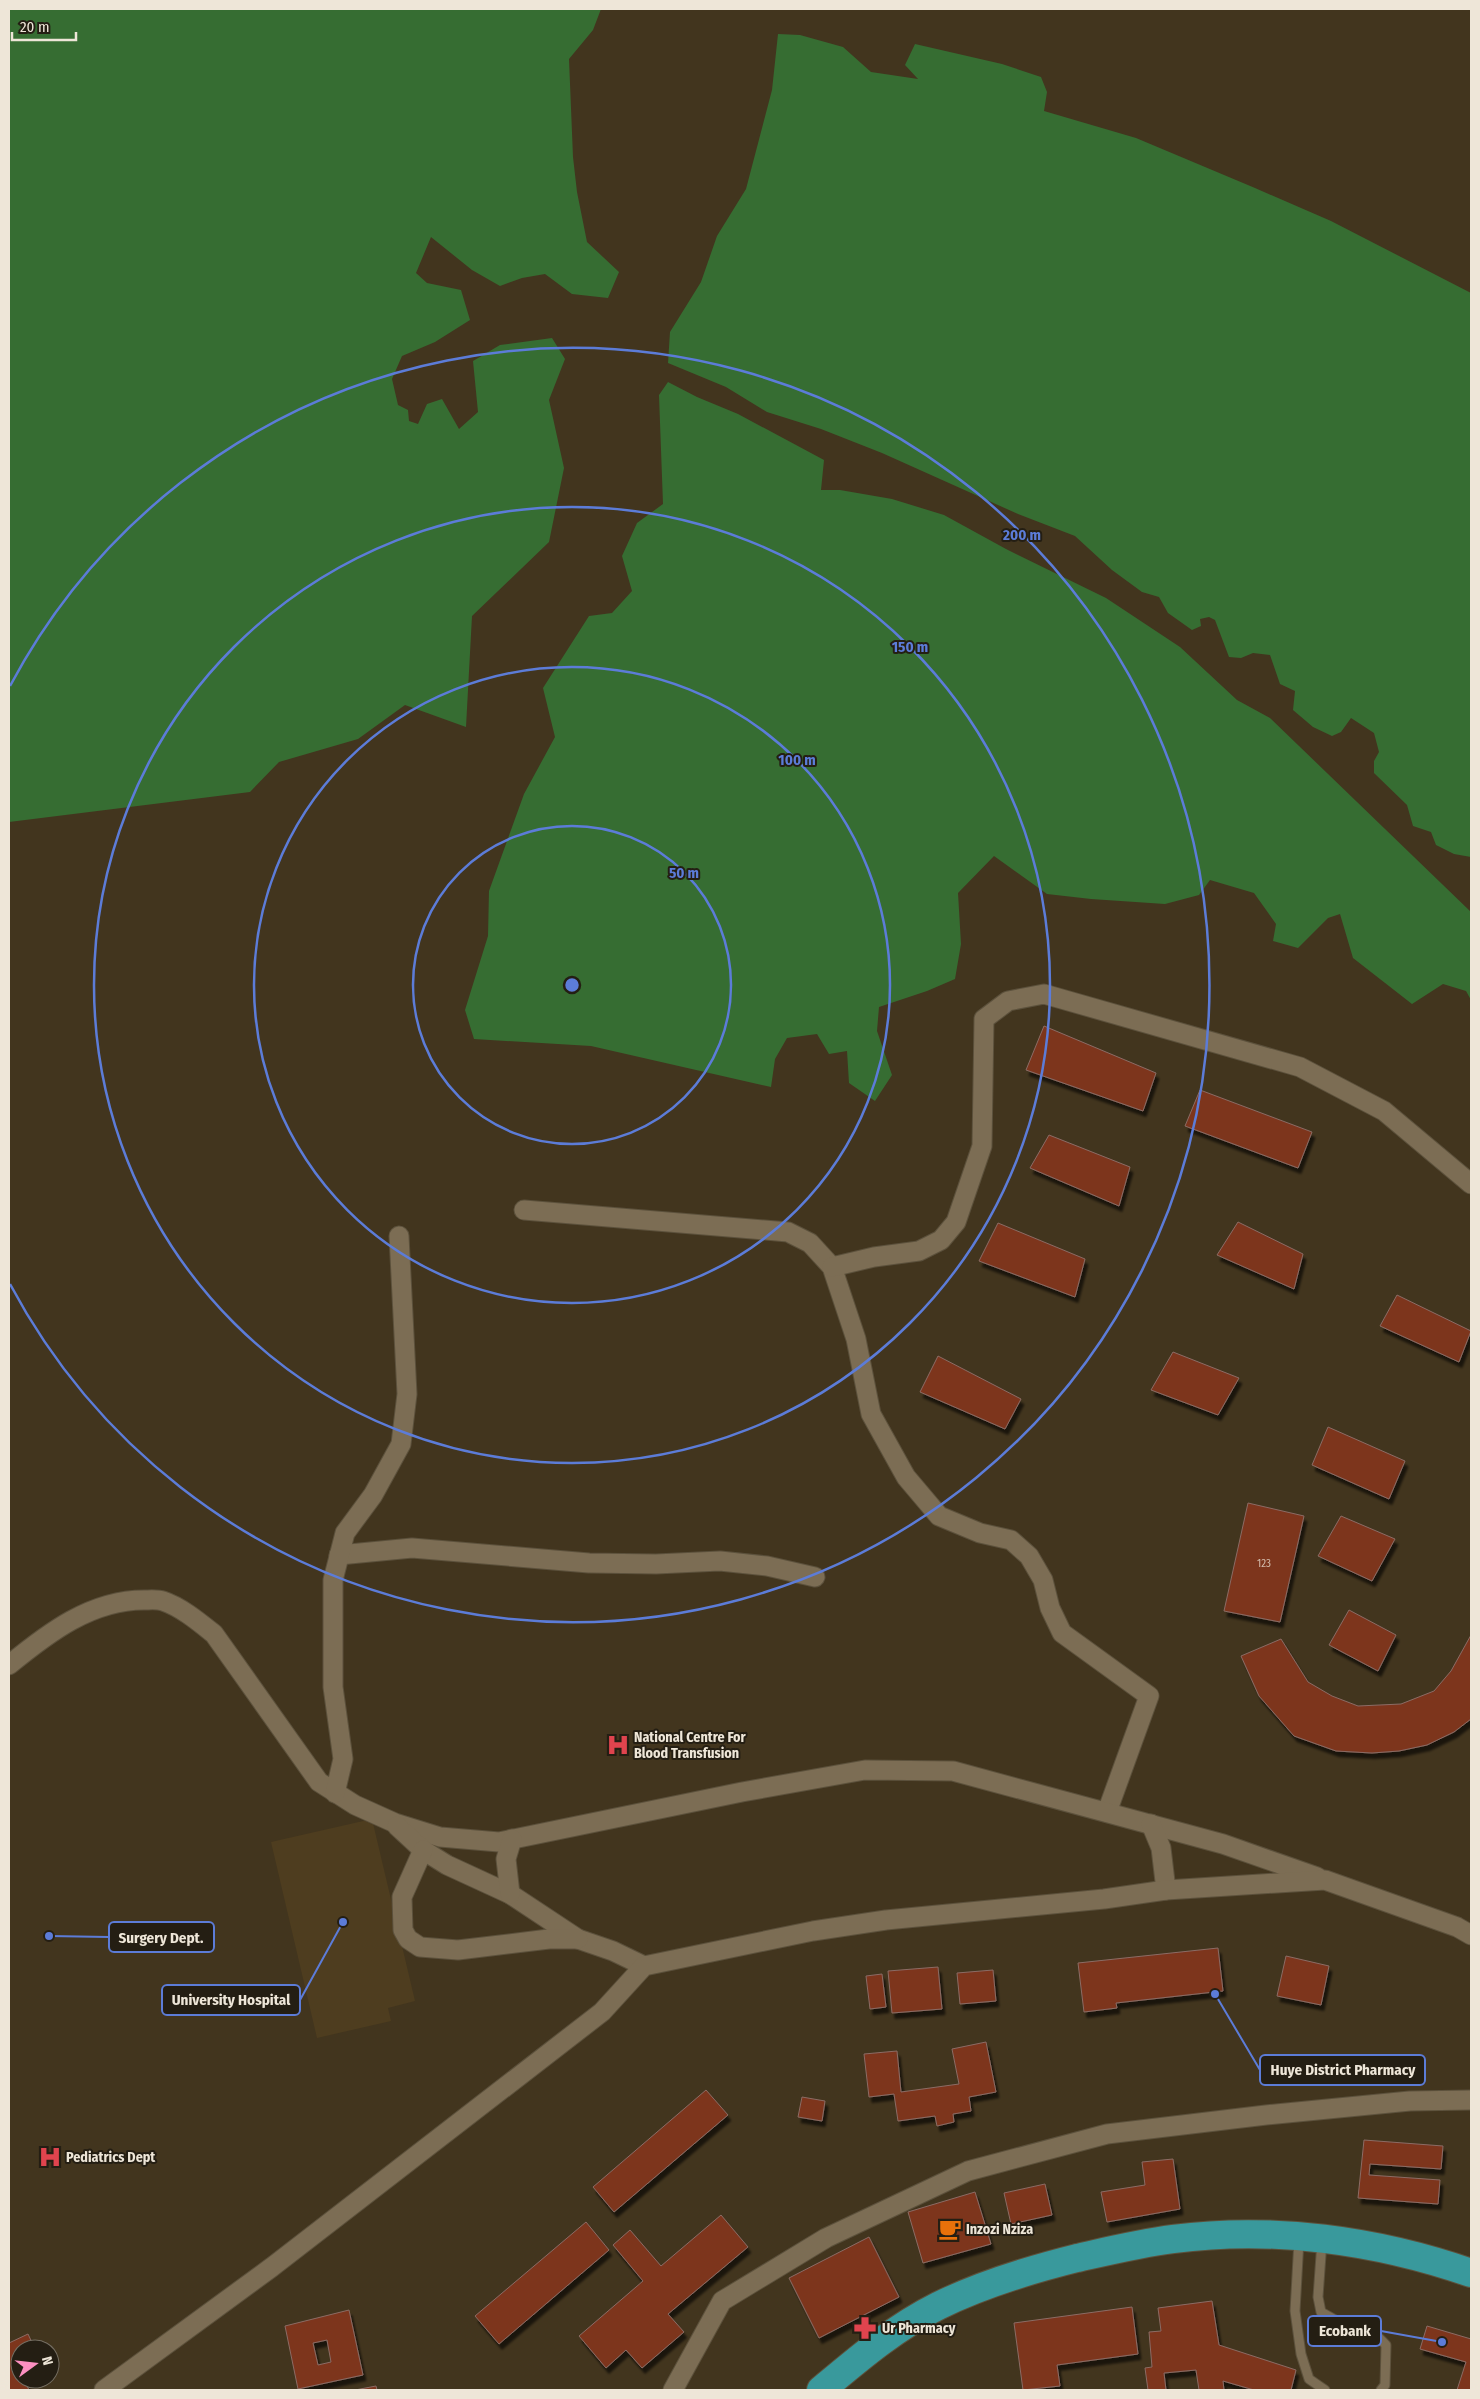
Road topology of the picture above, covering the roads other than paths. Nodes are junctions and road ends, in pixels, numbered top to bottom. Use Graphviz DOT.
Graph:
graph roads {
  1 [pos="1471,1184"];
  2 [pos="524,1210"];
  3 [pos="398,1236"];
  4 [pos="832,1266"];
  5 [pos="339,1555"];
  6 [pos="815,1577"];
  7 [pos="9,1665"];
  8 [pos="335,1793"];
  9 [pos="1108,1812"];
  10 [pos="395,1824"];
  11 [pos="1151,1824"];
  12 [pos="512,1839"];
  13 [pos="423,1850"];
  14 [pos="1325,1880"];
  15 [pos="1166,1890"];
  16 [pos="510,1894"];
  17 [pos="1471,1935"];
  18 [pos="578,1939"];
  19 [pos="644,1966"];
  20 [pos="1471,2100"];
  21 [pos="1311,2238"];
  22 [pos="1471,2273"];
  23 [pos="104,2390"];
  24 [pos="673,2390"];
  25 [pos="821,2390"];
  26 [pos="1325,2390"];
  27 [pos="1381,2390"];
  1 -- 4 [label="street"];
  2 -- 4 [label="street"];
  3 -- 5 [label="street"];
  4 -- 9 [label="street"];
  5 -- 6 [label="street"];
  5 -- 8 [label="street"];
  7 -- 8 [label="street"];
  8 -- 10 [label="street"];
  9 -- 11 [label="street"];
  9 -- 12 [label="street"];
  10 -- 12 [label="street"];
  10 -- 13 [label="street"];
  11 -- 14 [label="street"];
  11 -- 15 [label="street"];
  12 -- 16 [label="street"];
  13 -- 16 [label="street"];
  13 -- 18 [label="street"];
  14 -- 15 [label="street"];
  14 -- 17 [label="street"];
  15 -- 19 [label="street"];
  16 -- 18 [label="street"];
  18 -- 19 [label="street"];
  19 -- 23 [label="street"];
  20 -- 24 [label="street"];
  21 -- 22 [label="highway"];
  21 -- 25 [label="highway"];
  21 -- 26 [label="lane"];
  21 -- 27 [label="lane"];
}
